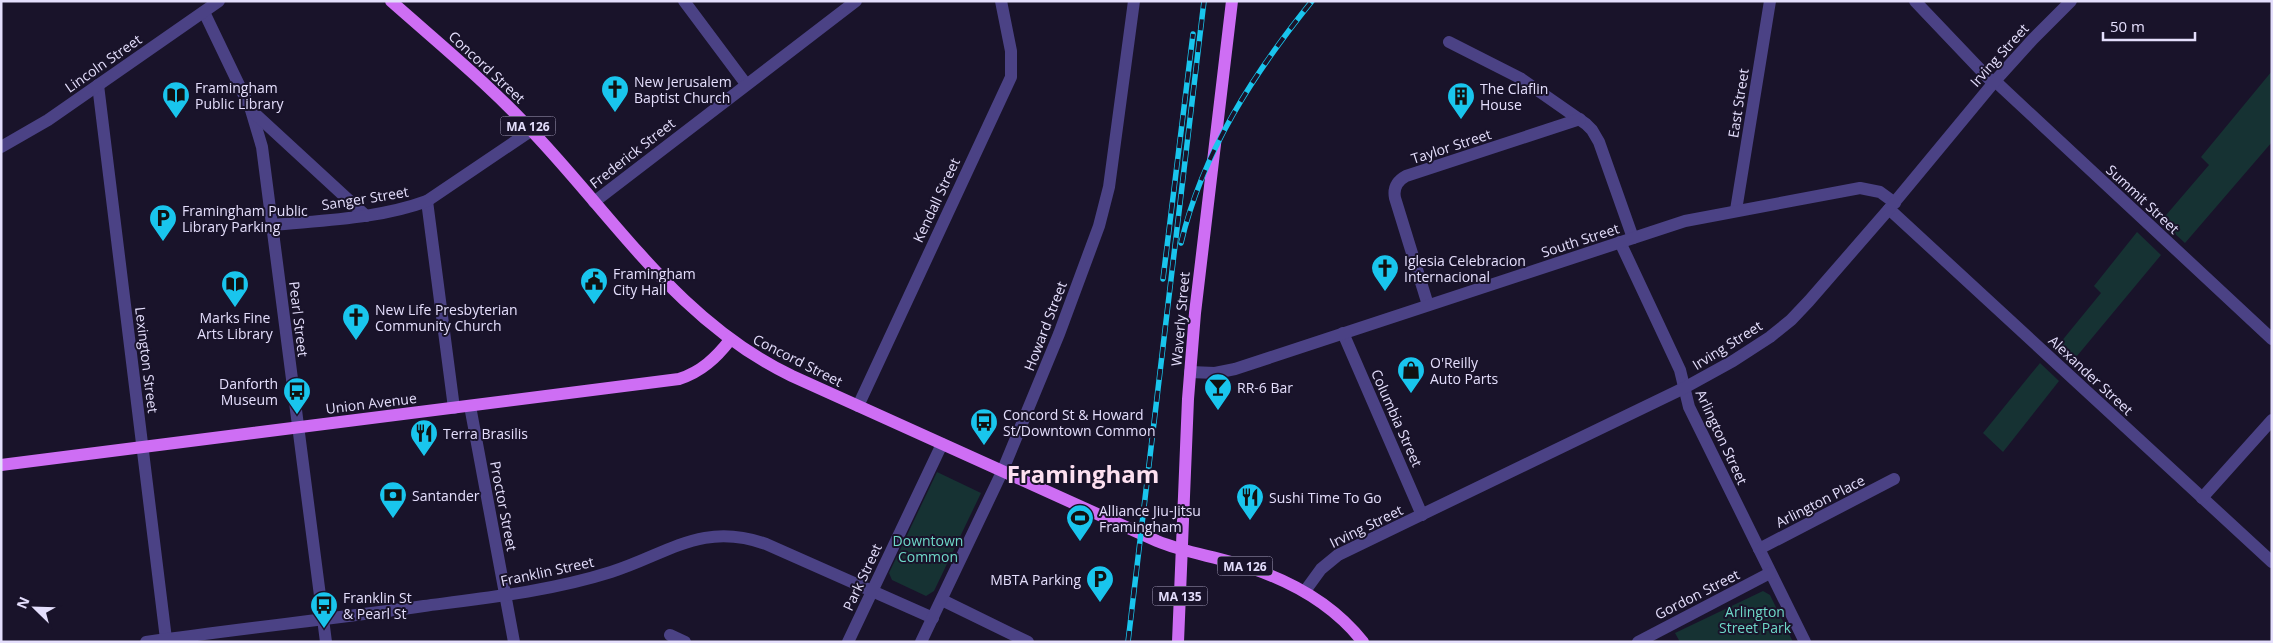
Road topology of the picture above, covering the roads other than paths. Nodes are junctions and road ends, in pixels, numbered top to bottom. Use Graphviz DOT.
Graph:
graph roads {
  1 [pos="219,1"];
  2 [pos="391,1"];
  3 [pos="856,1"];
  4 [pos="1001,1"];
  5 [pos="1134,1"];
  6 [pos="1232,1"];
  7 [pos="1770,1"];
  8 [pos="1915,1"];
  9 [pos="2071,1"];
  10 [pos="685,2"];
  11 [pos="204,12"];
  12 [pos="1449,42"];
  13 [pos="1994,82"];
  14 [pos="746,84"];
  15 [pos="98,85"];
  16 [pos="251,110"];
  17 [pos="1580,119"];
  18 [pos="532,130"];
  19 [pos="1,147"];
  20 [pos="427,201"];
  21 [pos="594,202"];
  22 [pos="1892,206"];
  23 [pos="1736,210"];
  24 [pos="366,216"];
  25 [pos="272,225"];
  26 [pos="1633,238"];
  27 [pos="1620,242"];
  28 [pos="1428,305"];
  29 [pos="1343,333"];
  30 [pos="2272,339"];
  31 [pos="730,340"];
  32 [pos="1190,372"];
  33 [pos="1684,388"];
  34 [pos="470,406"];
  35 [pos="858,406"];
  36 [pos="454,408"];
  37 [pos="2272,420"];
  38 [pos="298,428"];
  39 [pos="942,444"];
  40 [pos="142,448"];
  41 [pos="1,465"];
  42 [pos="1002,472"];
  43 [pos="1894,479"];
  44 [pos="2202,498"];
  45 [pos="1422,515"];
  46 [pos="1759,549"];
  47 [pos="1182,550"];
  48 [pos="2272,562"];
  49 [pos="1770,573"];
  50 [pos="872,591"];
  51 [pos="1305,591"];
  52 [pos="506,595"];
  53 [pos="942,600"];
  54 [pos="933,618"];
  55 [pos="323,620"];
  56 [pos="670,635"];
  57 [pos="166,639"];
  58 [pos="146,642"];
  59 [pos="326,642"];
  60 [pos="514,642"];
  61 [pos="686,642"];
  62 [pos="848,642"];
  63 [pos="921,642"];
  64 [pos="1028,642"];
  65 [pos="1178,642"];
  66 [pos="1363,642"];
  67 [pos="1638,642"];
  68 [pos="1805,642"];
  1 -- 11 [label="street, Lincoln Street"];
  2 -- 18 [label="main road, Concord Street / MA 126"];
  3 -- 14 [label="street, Frederick Street"];
  4 -- 35 [label="street, Kendall Street"];
  5 -- 42 [label="street, Howard Street"];
  6 -- 32 [label="main road, Waverly Street / MA 135"];
  7 -- 23 [label="street, East Street"];
  8 -- 13 [label="street, Summit Street"];
  9 -- 13 [label="street, Irving Street"];
  10 -- 14 [label="street"];
  11 -- 15 [label="street, Lincoln Street"];
  11 -- 16 [label="street, Pearl Street"];
  12 -- 17 [label="street"];
  13 -- 22 [label="street, Irving Street"];
  13 -- 30 [label="street, Summit Street"];
  14 -- 21 [label="street, Frederick Street"];
  15 -- 19 [label="street, Lincoln Street"];
  15 -- 40 [label="street, Lexington Street"];
  16 -- 24 [label="street"];
  16 -- 25 [label="street, Pearl Street"];
  17 -- 26 [label="street"];
  17 -- 28 [label="street, Taylor Street"];
  18 -- 20 [label="street, Sanger Street"];
  18 -- 21 [label="main road, Concord Street / MA 126"];
  20 -- 24 [label="street, Sanger Street"];
  20 -- 36 [label="street"];
  21 -- 31 [label="main road, Concord Street / MA 126"];
  22 -- 23 [label="street, South Street"];
  22 -- 33 [label="street, Irving Street"];
  22 -- 44 [label="street, Alexander Street"];
  23 -- 26 [label="street, South Street"];
  24 -- 25 [label="street, Sanger Street"];
  25 -- 38 [label="street, Pearl Street"];
  26 -- 27 [label="street, South Street"];
  27 -- 28 [label="street, South Street"];
  27 -- 33 [label="street, Arlington Street"];
  28 -- 29 [label="street, South Street"];
  29 -- 32 [label="street, South Street"];
  29 -- 45 [label="street, Columbia Street"];
  31 -- 34 [label="main road, Union Avenue"];
  31 -- 35 [label="main road, Concord Street / MA 126"];
  32 -- 47 [label="main road, Waverly Street / MA 135"];
  33 -- 45 [label="street, Irving Street"];
  33 -- 46 [label="street, Arlington Street"];
  34 -- 36 [label="main road, Union Avenue"];
  34 -- 52 [label="street, Proctor Street"];
  35 -- 39 [label="main road, Concord Street / MA 126"];
  36 -- 38 [label="main road, Union Avenue"];
  37 -- 44 [label="street"];
  38 -- 40 [label="main road, Union Avenue"];
  38 -- 55 [label="street, Pearl Street"];
  39 -- 42 [label="main road, Concord Street / MA 126"];
  39 -- 50 [label="street, Park Street"];
  40 -- 41 [label="main road, Union Avenue"];
  40 -- 57 [label="street, Lexington Street"];
  42 -- 47 [label="main road, Concord Street / MA 126"];
  42 -- 53 [label="street, Howard Street"];
  43 -- 46 [label="street, Arlington Place"];
  44 -- 48 [label="street, Alexander Street"];
  45 -- 51 [label="street, Irving Street"];
  46 -- 49 [label="street, Arlington Street"];
  47 -- 51 [label="main road, MA 126"];
  47 -- 65 [label="main road, Waverly Street / MA 135"];
  49 -- 67 [label="street, Gordon Street"];
  49 -- 68 [label="street, Arlington Street"];
  50 -- 52 [label="street, Franklin Street"];
  50 -- 54 [label="street, Franklin Street"];
  50 -- 62 [label="street, Park Street"];
  51 -- 66 [label="main road, MA 126"];
  52 -- 55 [label="street, Franklin Street"];
  52 -- 60 [label="street, Proctor Street"];
  53 -- 54 [label="street, Howard Street"];
  53 -- 64 [label="street"];
  54 -- 63 [label="street, Howard Street"];
  55 -- 57 [label="street, Franklin Street"];
  55 -- 59 [label="street, Pearl Street"];
  56 -- 61 [label="street"];
  57 -- 58 [label="street, Franklin Street"];
}
